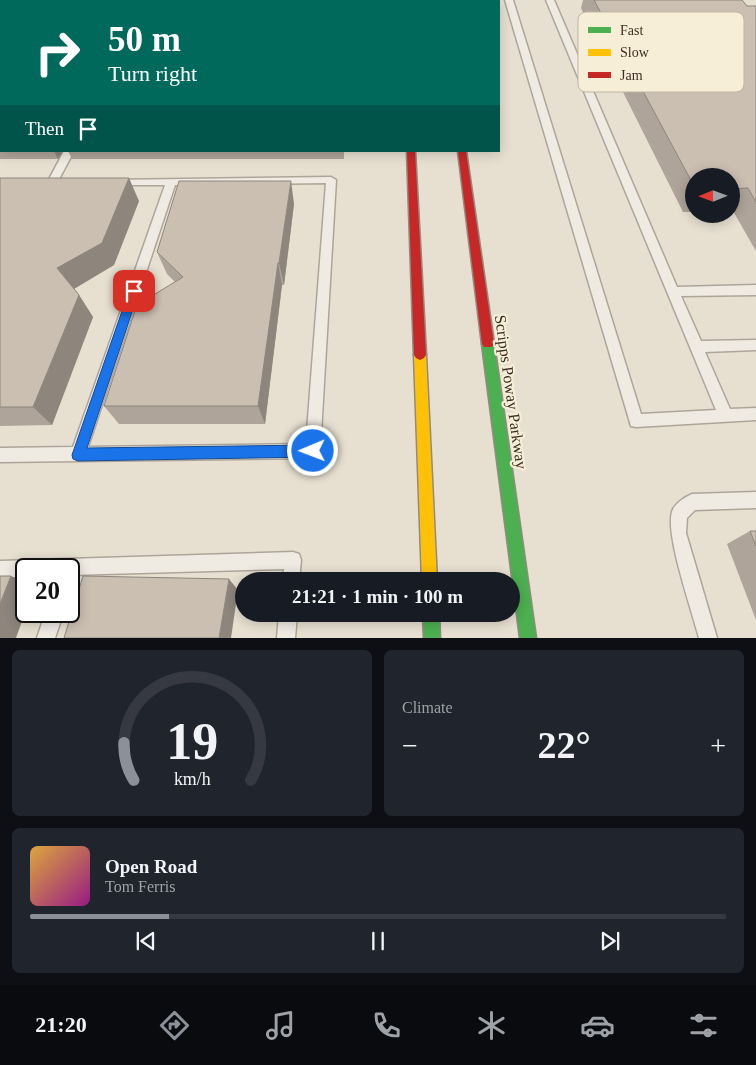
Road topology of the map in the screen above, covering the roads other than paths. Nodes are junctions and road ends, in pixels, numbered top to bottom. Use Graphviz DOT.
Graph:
graph roads {
  1 [pos="509,0"];
  2 [pos="550,0"];
  3 [pos="578,66"];
  4 [pos="589,92"];
  5 [pos="68,152"];
  6 [pos="411,152"];
  7 [pos="462,152"];
  8 [pos="171,181"];
  9 [pos="102,182"];
  10 [pos="53,183"];
  11 [pos="756,290"];
  12 [pos="673,292"];
  13 [pos="756,345"];
  14 [pos="696,347"];
  15 [pos="725,414"];
  16 [pos="756,414"];
  17 [pos="78,455"];
  18 [pos="0,456"];
  19 [pos="756,500"];
  20 [pos="0,568"];
  21 [pos="15,568"];
  22 [pos="80,568"];
  23 [pos="292,572"];
  24 [pos="430,572"];
  25 [pos="287,622"];
  26 [pos="431,622"];
  27 [pos="50,623"];
  28 [pos="46,638"];
  29 [pos="286,638"];
  30 [pos="432,638"];
  31 [pos="528,638"];
  32 [pos="708,638"];
  1 -- 15 [label="lane"];
  2 -- 3 [label="lane"];
  4 -- 12 [label="lane"];
  5 -- 10 [label="lane"];
  6 -- 24 [label="main road"];
  7 -- 31 [label="main road, Scripps Poway Parkway"];
  8 -- 9 [label="lane"];
  8 -- 17 [label="lane"];
  8 -- 17 [label="lane"];
  11 -- 12 [label="lane"];
  12 -- 14 [label="lane"];
  13 -- 14 [label="lane"];
  14 -- 15 [label="lane"];
  15 -- 16 [label="lane"];
  17 -- 18 [label="lane"];
  19 -- 32 [label="lane"];
  20 -- 21 [label="lane"];
  22 -- 23 [label="lane"];
  25 -- 29 [label="lane"];
  26 -- 30 [label="main road"];
  27 -- 28 [label="lane"];
}
